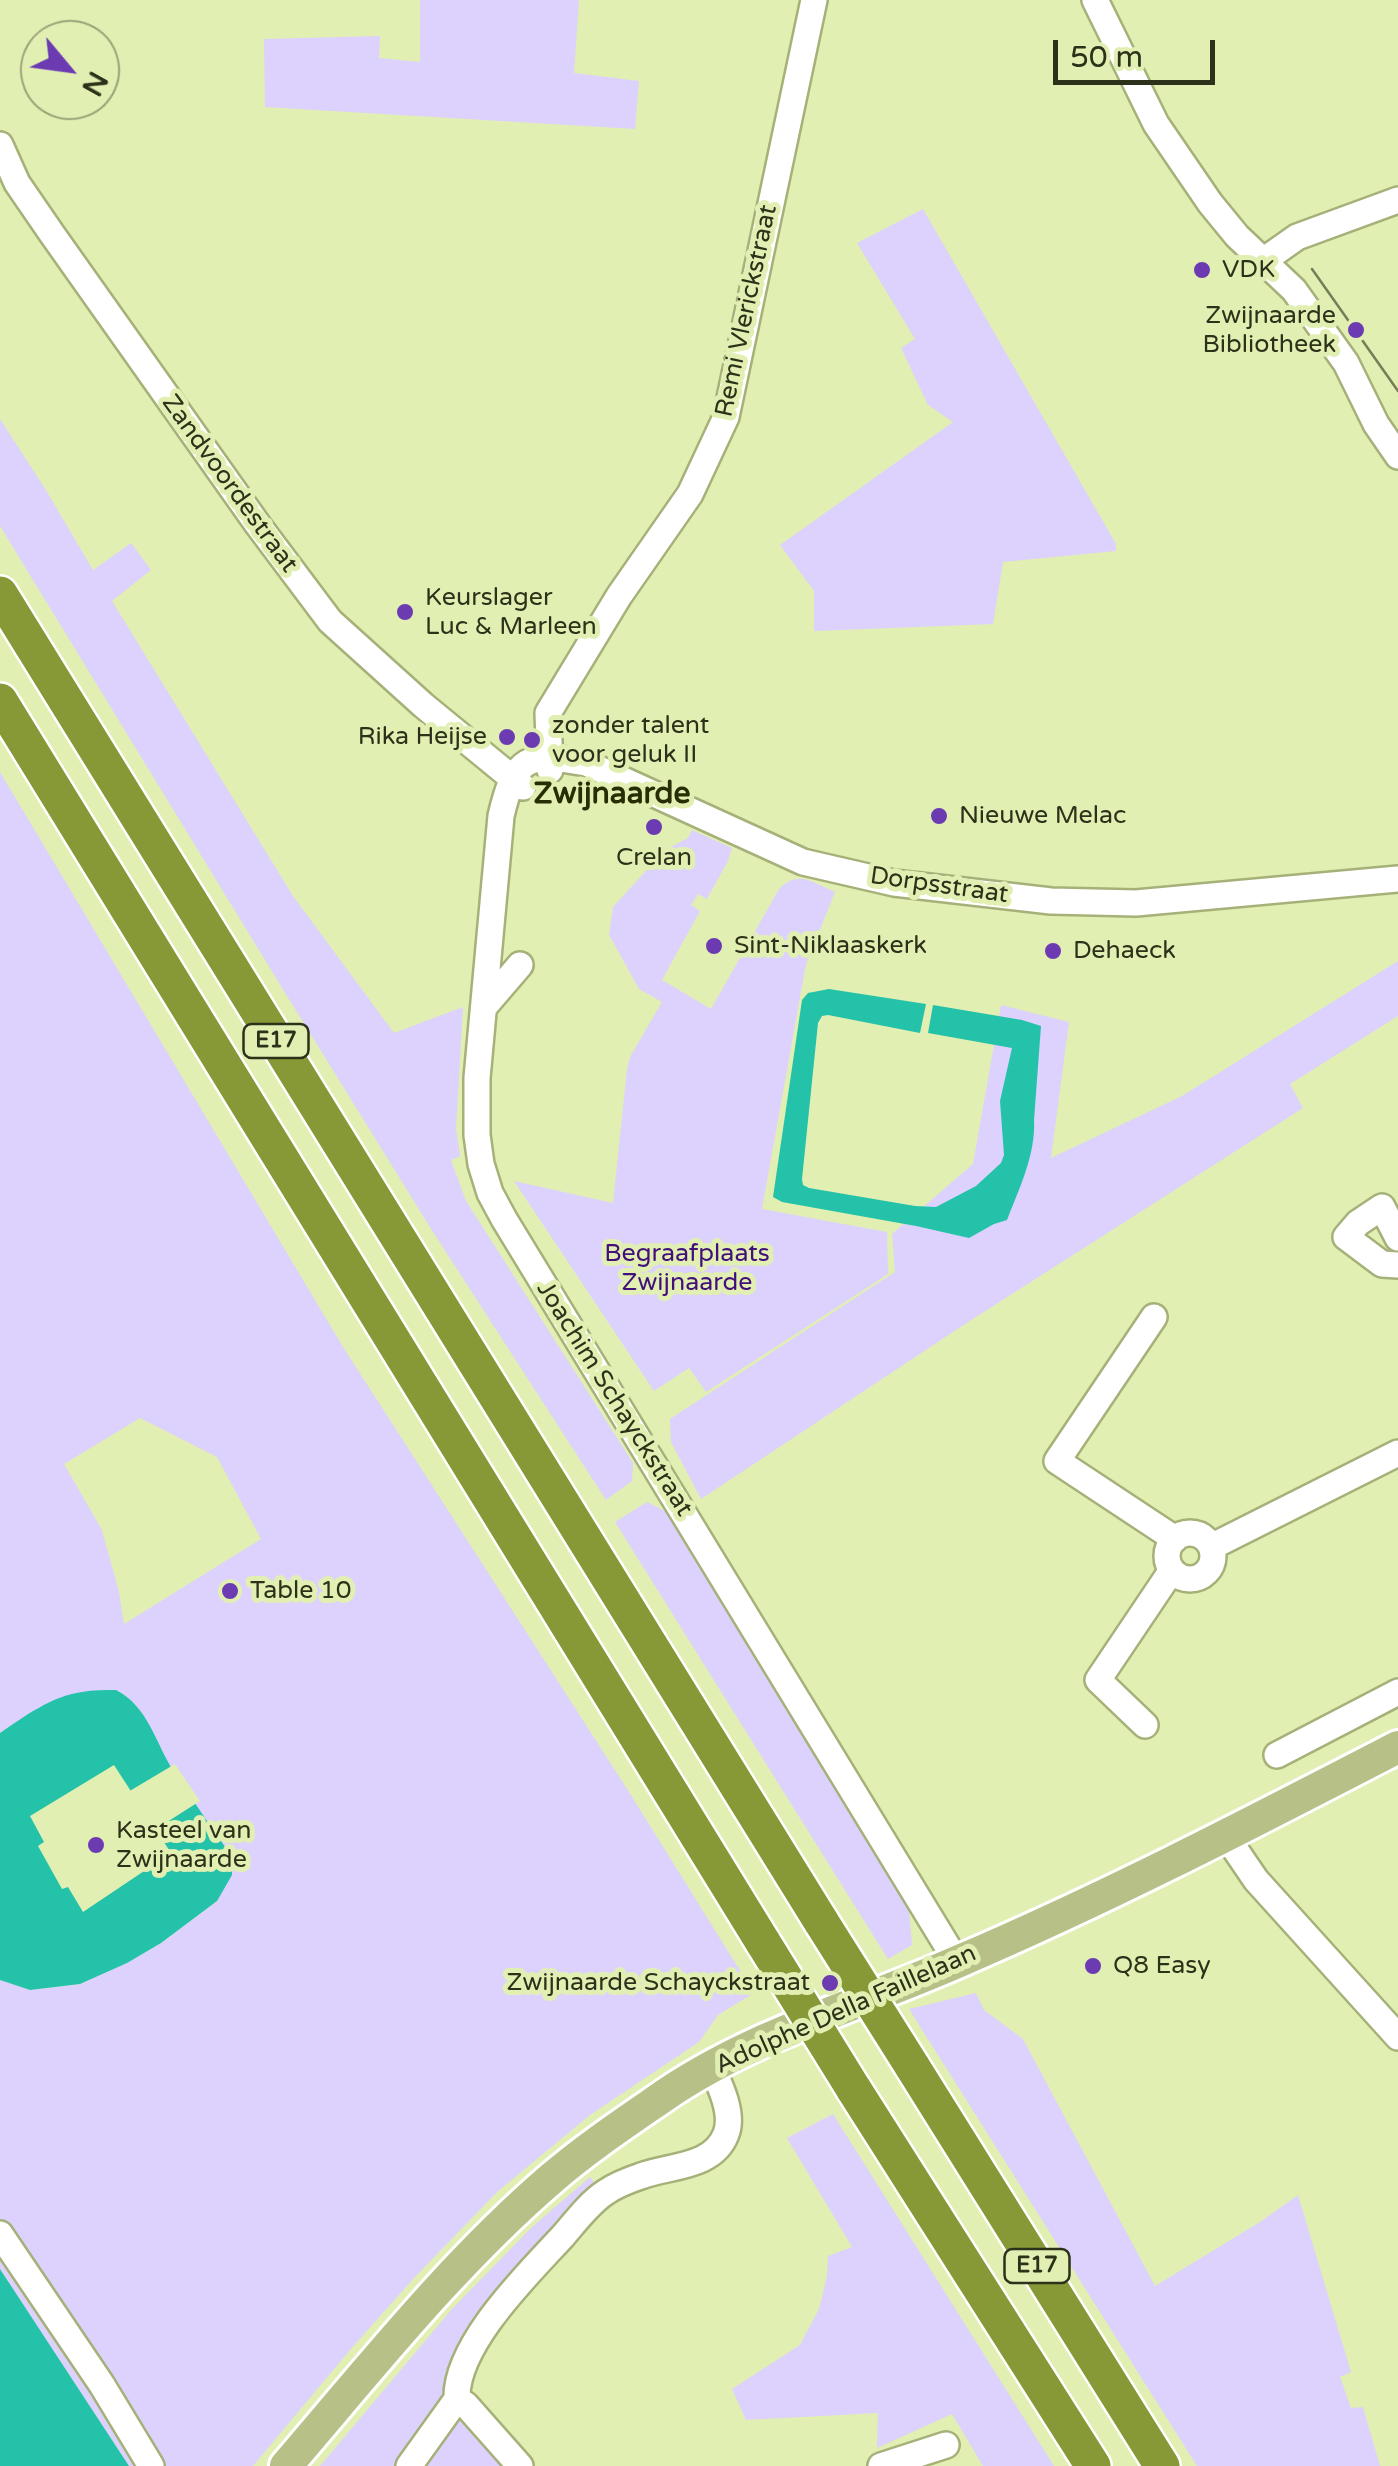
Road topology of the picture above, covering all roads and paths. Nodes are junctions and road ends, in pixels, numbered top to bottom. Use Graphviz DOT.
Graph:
graph roads {
  1 [pos="814,0"];
  2 [pos="1095,0"];
  3 [pos="0,145"];
  4 [pos="1398,200"];
  5 [pos="1263,261"];
  6 [pos="1398,456"];
  7 [pos="0,594"];
  8 [pos="0,701"];
  9 [pos="550,764"];
  10 [pos="517,783"];
  11 [pos="1398,879"];
  12 [pos="520,965"];
  13 [pos="484,1007"];
  14 [pos="1398,1238"];
  15 [pos="1398,1265"];
  16 [pos="1154,1317"];
  17 [pos="1398,1453"];
  18 [pos="1175,1538"];
  19 [pos="1211,1547"];
  20 [pos="1172,1570"];
  21 [pos="1398,1692"];
  22 [pos="1145,1725"];
  23 [pos="1398,1747"];
  24 [pos="1277,1755"];
  25 [pos="1226,1836"];
  26 [pos="957,1962"];
  27 [pos="1396,2036"];
  28 [pos="712,2068"];
  29 [pos="0,2234"];
  30 [pos="457,2399"];
  31 [pos="946,2445"];
  32 [pos="151,2466"];
  33 [pos="286,2466"];
  34 [pos="409,2466"];
  35 [pos="520,2466"];
  36 [pos="881,2466"];
  37 [pos="1092,2466"];
  38 [pos="1162,2466"];
  1 -- 9 [label="street, Remi Vlerickstraat"];
  2 -- 5 [label="street"];
  3 -- 10 [label="street, Zandvoordestraat"];
  4 -- 5 [label="street"];
  5 -- 6 [label="street"];
  7 -- 38 [label="highway, E17, bridge"];
  8 -- 37 [label="highway, E17, bridge"];
  9 -- 10 [label="street"];
  9 -- 11 [label="street, Dorpsstraat"];
  10 -- 13 [label="street, Joachim Schayckstraat"];
  12 -- 13 [label="street"];
  13 -- 26 [label="street, Joachim Schayckstraat"];
  14 -- 15 [label="street"];
  16 -- 18 [label="street"];
  17 -- 19 [label="street"];
  18 -- 19 [label="street"];
  18 -- 20 [label="street"];
  19 -- 20 [label="street"];
  20 -- 22 [label="street"];
  21 -- 24 [label="street"];
  23 -- 25 [label="main road, Adolphe Della Faillelaan"];
  25 -- 26 [label="main road, Adolphe Della Faillelaan"];
  25 -- 27 [label="street"];
  26 -- 28 [label="main road, Adolphe Della Faillelaan"];
  28 -- 30 [label="street"];
  28 -- 33 [label="main road, Adolphe Della Faillelaan"];
  29 -- 32 [label="street"];
  30 -- 34 [label="street"];
  30 -- 35 [label="street"];
  31 -- 36 [label="street"];
}
